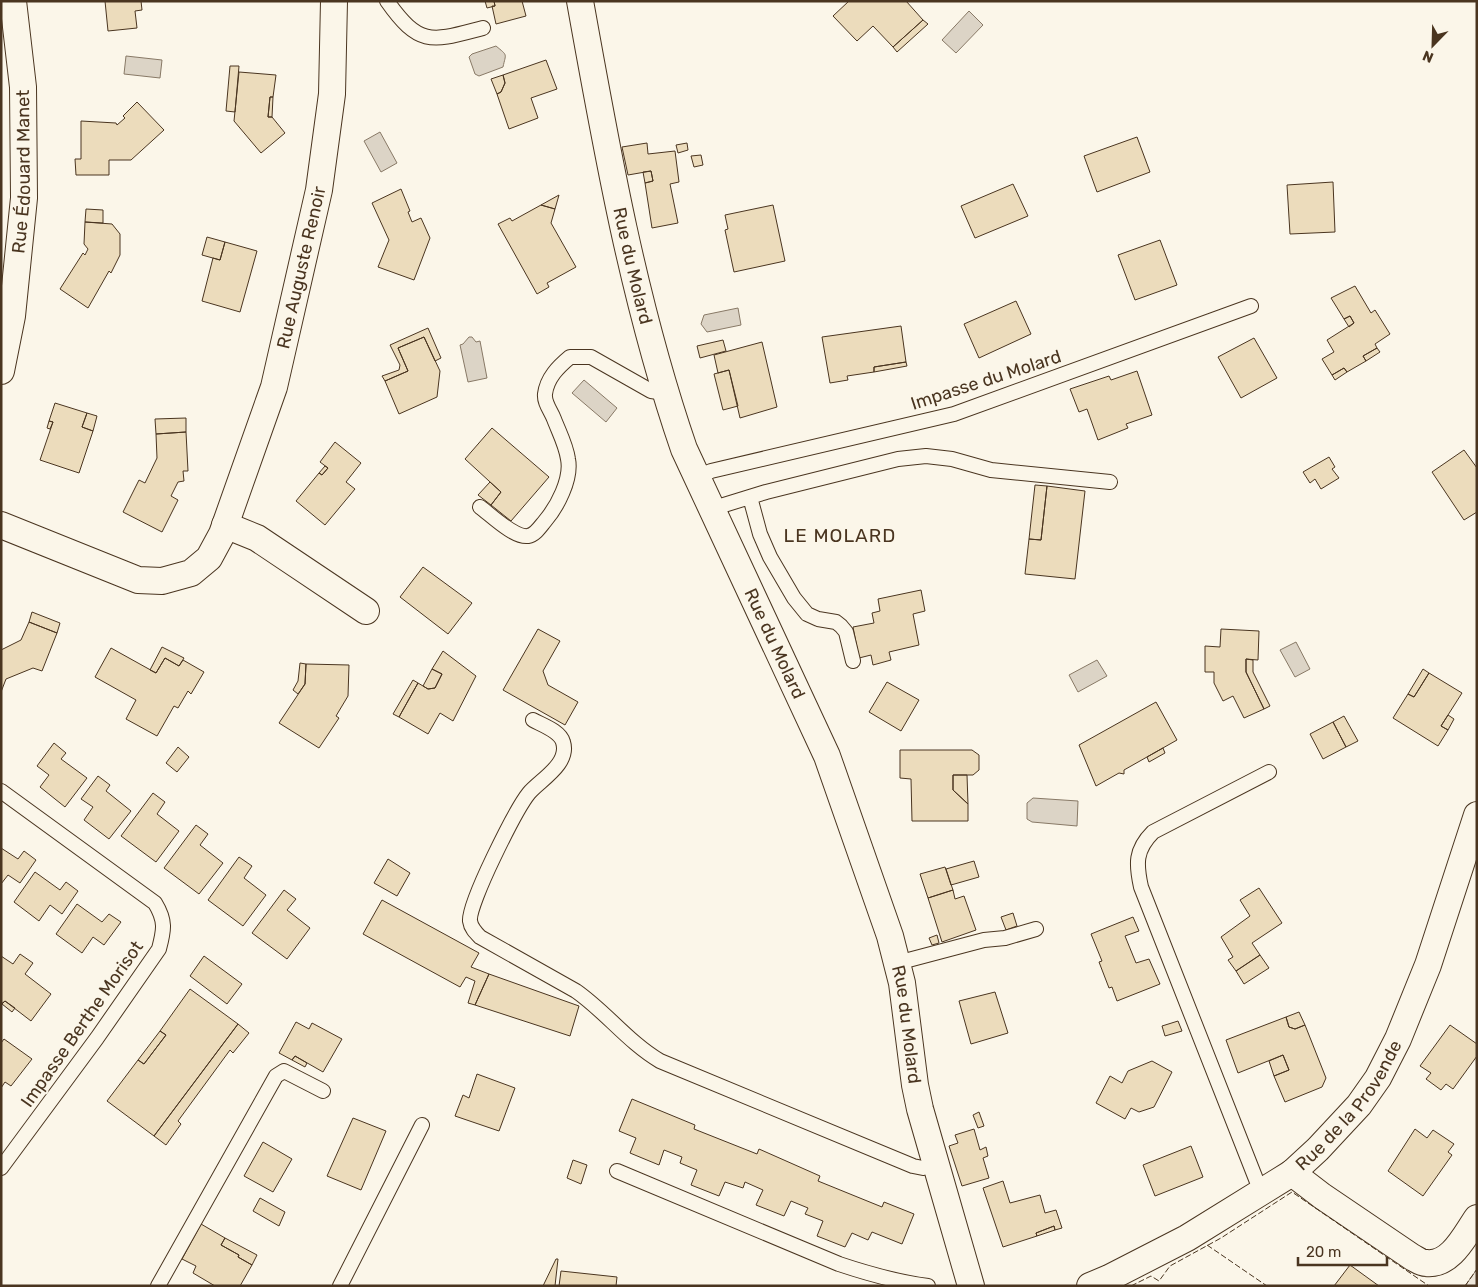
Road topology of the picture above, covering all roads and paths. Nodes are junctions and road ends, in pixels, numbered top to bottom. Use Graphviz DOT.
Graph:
graph roads {
  1 [pos="13,1"];
  2 [pos="334,1"];
  3 [pos="387,1"];
  4 [pos="580,1"];
  5 [pos="483,28"];
  6 [pos="1251,306"];
  7 [pos="1,371"];
  8 [pos="665,390"];
  9 [pos="697,477"];
  10 [pos="1110,482"];
  11 [pos="750,497"];
  12 [pos="480,507"];
  13 [pos="710,517"];
  14 [pos="1,525"];
  15 [pos="224,525"];
  16 [pos="366,611"];
  17 [pos="853,662"];
  18 [pos="533,720"];
  19 [pos="1269,772"];
  20 [pos="1,791"];
  21 [pos="1477,815"];
  22 [pos="1036,929"];
  23 [pos="897,963"];
  24 [pos="323,1091"];
  25 [pos="422,1126"];
  26 [pos="936,1165"];
  27 [pos="1,1168"];
  28 [pos="617,1171"];
  29 [pos="1292,1173"];
  30 [pos="1261,1192"];
  31 [pos="1477,1218"];
  32 [pos="966,1285"];
  33 [pos="158,1286"];
  34 [pos="340,1286"];
  35 [pos="928,1286"];
  36 [pos="1090,1286"];
  1 -- 7 [label="street, Rue Édouard Manet"];
  2 -- 15 [label="street, Rue Auguste Renoir"];
  3 -- 5 [label="lane"];
  4 -- 8 [label="street, Rue du Molard"];
  6 -- 9 [label="lane, Impasse du Molard"];
  8 -- 9 [label="street, Rue du Molard"];
  8 -- 12 [label="lane"];
  9 -- 13 [label="street, Rue du Molard"];
  10 -- 11 [label="lane"];
  11 -- 13 [label="lane"];
  11 -- 17 [label="lane"];
  13 -- 23 [label="street, Rue du Molard"];
  14 -- 15 [label="street, Rue Auguste Renoir"];
  15 -- 16 [label="street"];
  18 -- 26 [label="lane"];
  19 -- 30 [label="lane"];
  20 -- 27 [label="lane, Impasse Berthe Morisot"];
  21 -- 29 [label="street, Rue de la Provende"];
  22 -- 23 [label="lane"];
  23 -- 26 [label="street, Rue du Molard"];
  24 -- 33 [label="lane"];
  25 -- 34 [label="lane"];
  26 -- 32 [label="street, Rue du Molard"];
  28 -- 35 [label="lane"];
  29 -- 30 [label="street, Rue de la Provende"];
  29 -- 31 [label="street"];
  30 -- 36 [label="street, Rue de la Provende"];
}
